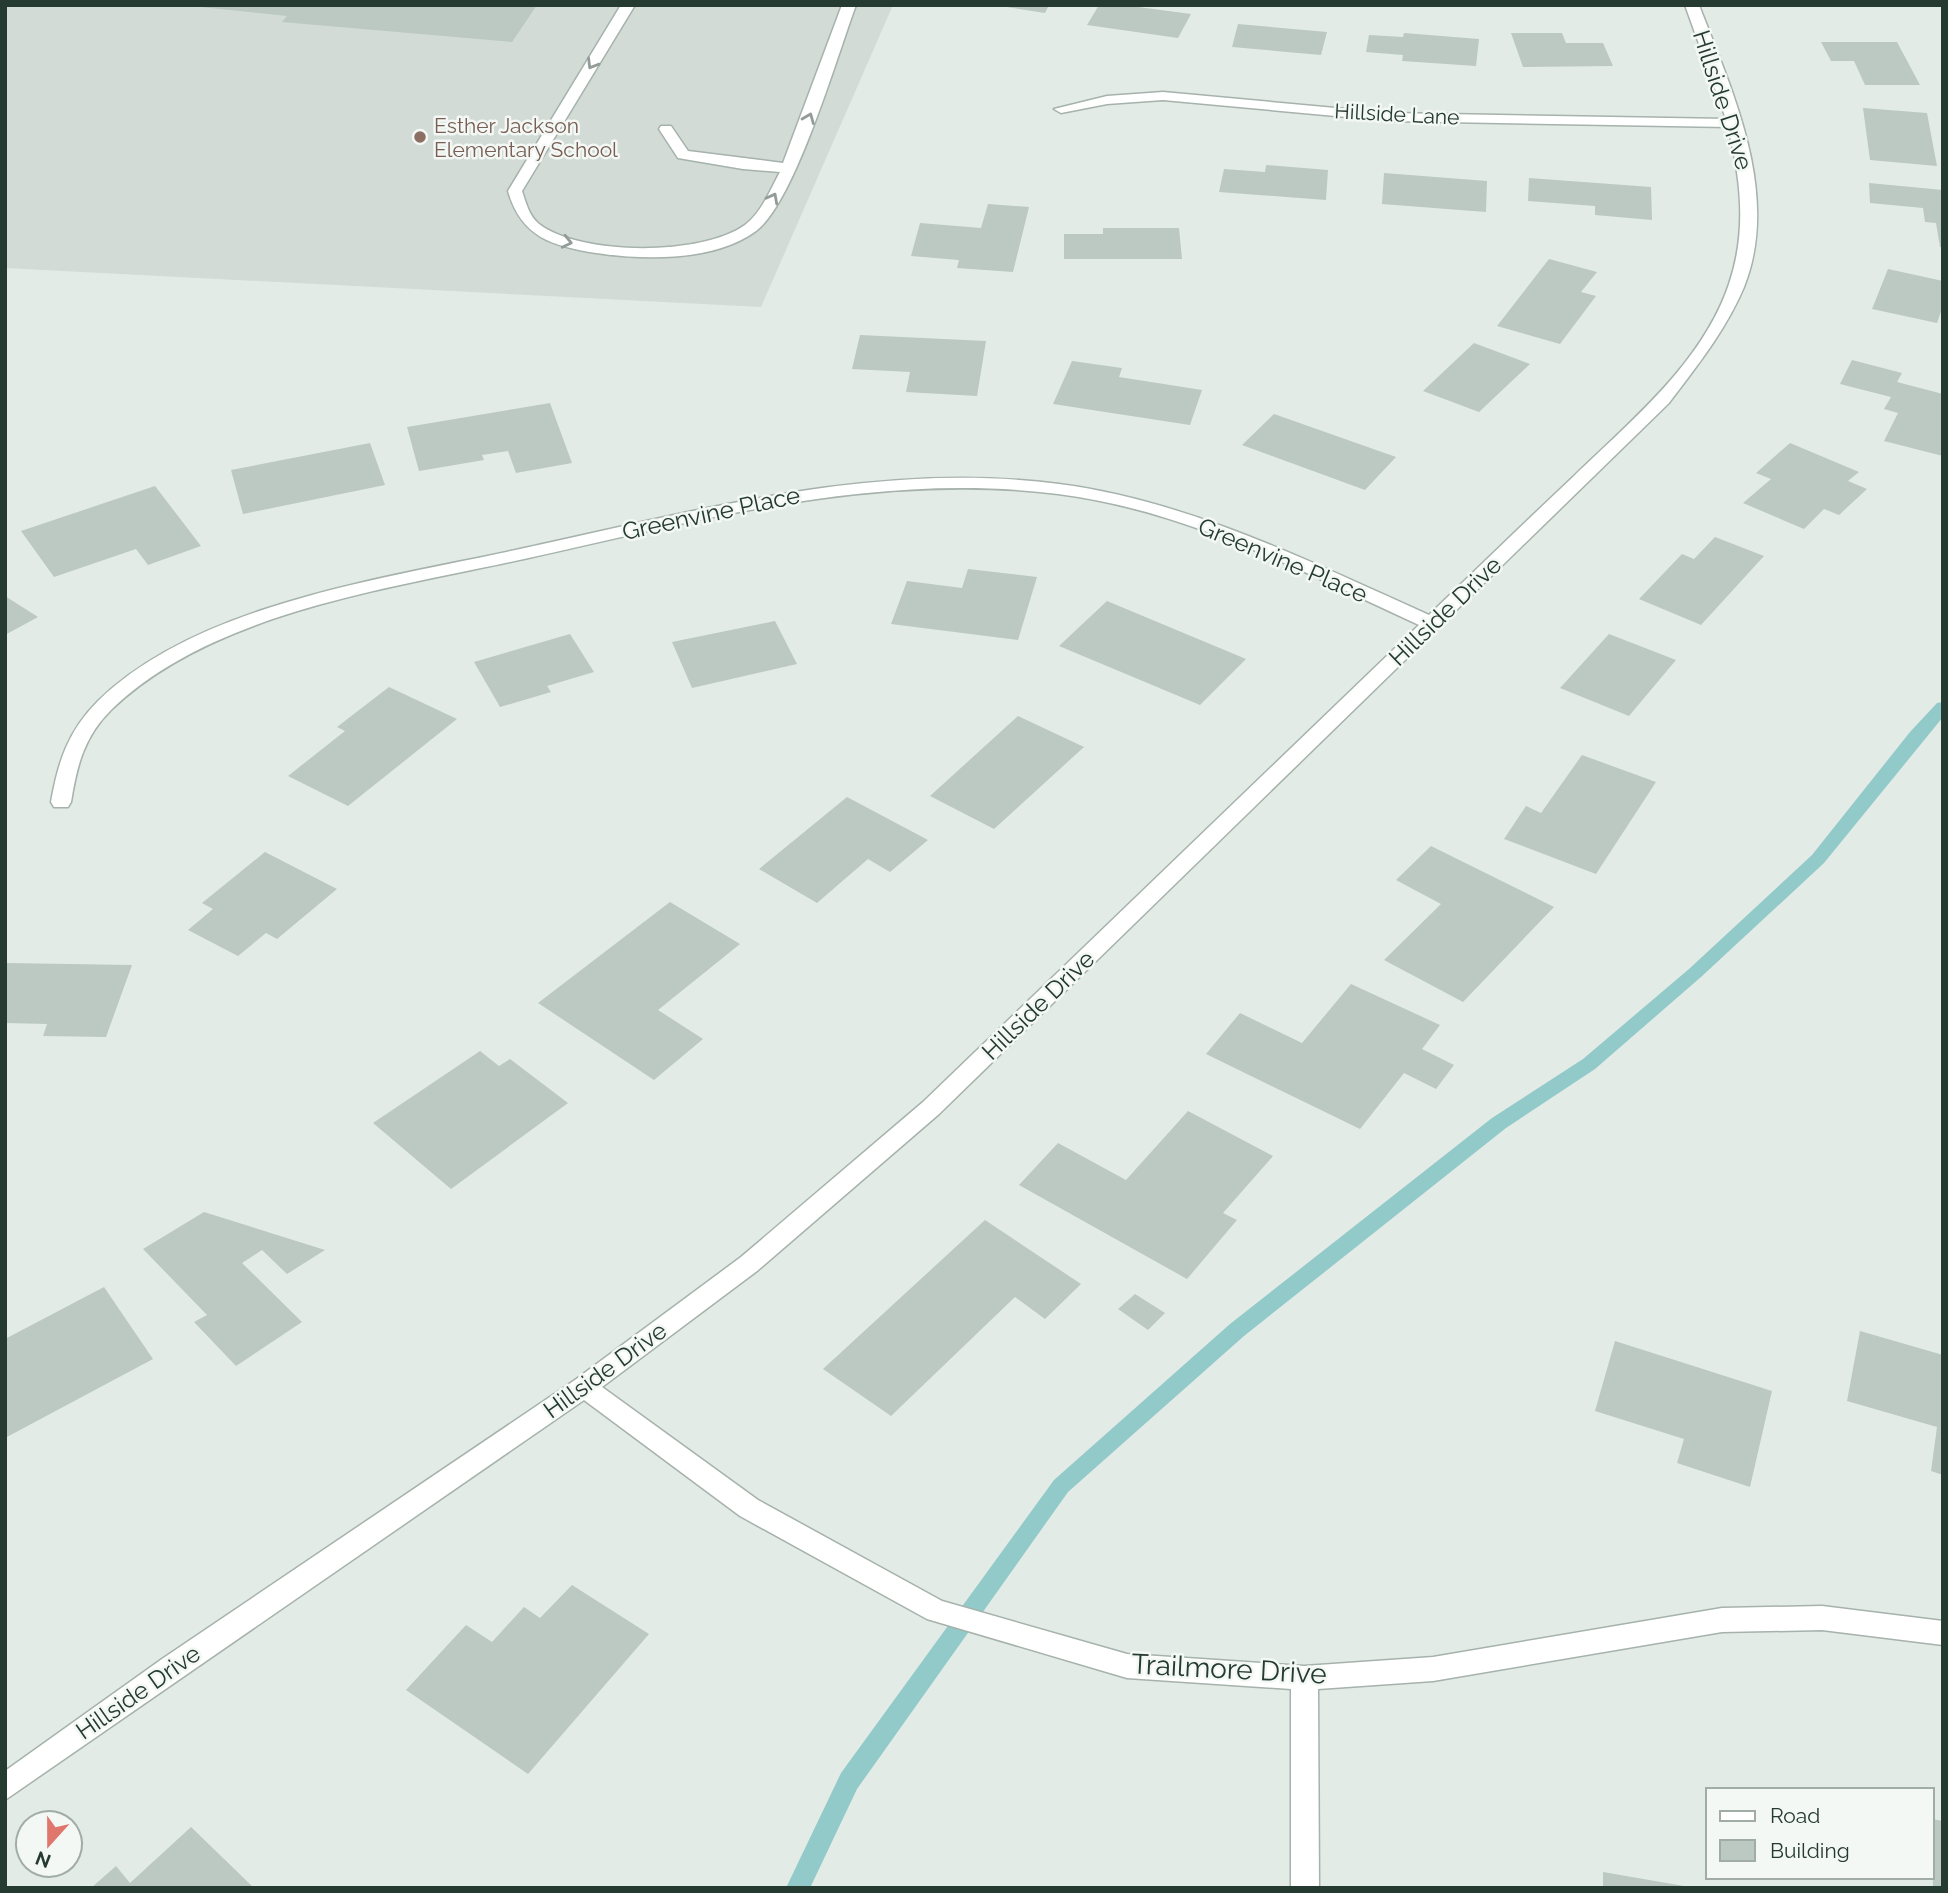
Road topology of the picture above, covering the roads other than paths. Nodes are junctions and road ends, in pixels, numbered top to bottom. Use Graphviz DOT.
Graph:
graph roads {
  1 [pos="628,5"];
  2 [pos="849,5"];
  3 [pos="1692,5"];
  4 [pos="1061,109"];
  5 [pos="1735,123"];
  6 [pos="666,129"];
  7 [pos="789,168"];
  8 [pos="1432,624"];
  9 [pos="61,802"];
  10 [pos="584,1387"];
  11 [pos="1943,1633"];
  12 [pos="1304,1678"];
  13 [pos="5,1787"];
  14 [pos="1305,1888"];
  1 -- 7 [label="street, one-way"];
  7 -- 2 [label="street, one-way"];
  3 -- 5 [label="street, Hillside Drive"];
  4 -- 5 [label="street, Hillside Lane"];
  5 -- 8 [label="street, Hillside Drive"];
  6 -- 7 [label="street"];
  8 -- 9 [label="street, Greenvine Place"];
  8 -- 10 [label="street, Hillside Drive"];
  10 -- 12 [label="street, Trailmore Drive"];
  10 -- 13 [label="street, Hillside Drive"];
  11 -- 12 [label="street, Trailmore Drive"];
  12 -- 14 [label="street"];
}
